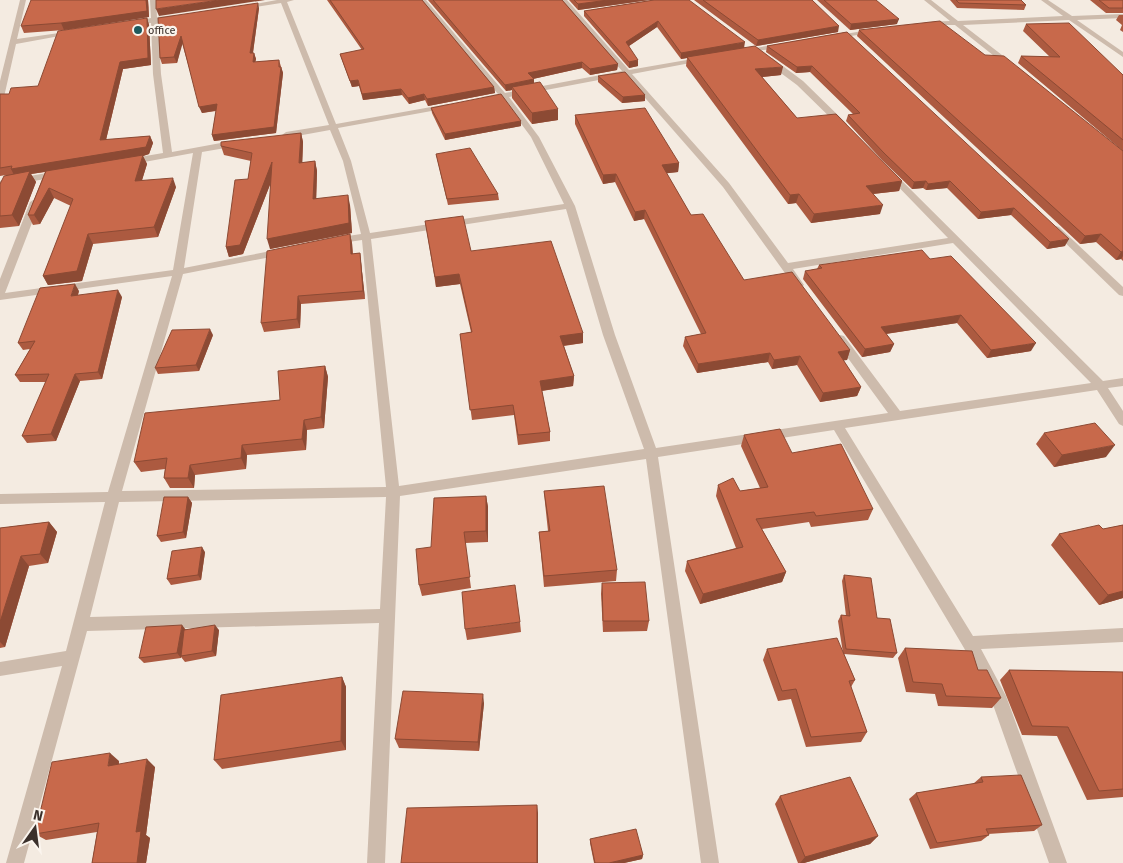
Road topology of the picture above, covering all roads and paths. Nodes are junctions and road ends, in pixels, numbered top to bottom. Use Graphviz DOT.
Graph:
graph roads {
  1 [pos="24,0"];
  2 [pos="153,0"];
  3 [pos="286,0"];
  4 [pos="423,0"];
  5 [pos="563,0"];
  6 [pos="927,0"];
  7 [pos="1044,0"];
  8 [pos="238,8"];
  9 [pos="182,16"];
  10 [pos="1123,16"];
  11 [pos="1070,18"];
  12 [pos="154,20"];
  13 [pos="954,22"];
  14 [pos="126,24"];
  15 [pos="916,25"];
  16 [pos="886,29"];
  17 [pos="78,32"];
  18 [pos="820,39"];
  19 [pos="792,43"];
  20 [pos="10,44"];
  21 [pos="751,47"];
  22 [pos="735,53"];
  23 [pos="1123,55"];
  24 [pos="706,58"];
  25 [pos="1017,70"];
  26 [pos="627,72"];
  27 [pos="503,95"];
  28 [pos="0,97"];
  29 [pos="475,101"];
  30 [pos="456,104"];
  31 [pos="333,128"];
  32 [pos="852,135"];
  33 [pos="275,137"];
  34 [pos="246,142"];
  35 [pos="198,149"];
  36 [pos="168,155"];
  37 [pos="120,163"];
  38 [pos="878,163"];
  39 [pos="64,173"];
  40 [pos="0,184"];
  41 [pos="42,186"];
  42 [pos="570,206"];
  43 [pos="1048,222"];
  44 [pos="366,235"];
  45 [pos="957,239"];
  46 [pos="329,242"];
  47 [pos="291,250"];
  48 [pos="786,267"];
  49 [pos="178,272"];
  50 [pos="803,290"];
  51 [pos="0,293"];
  52 [pos="1123,293"];
  53 [pos="0,297"];
  54 [pos="832,330"];
  55 [pos="1123,382"];
  56 [pos="1100,385"];
  57 [pos="896,415"];
  58 [pos="1123,421"];
  59 [pos="837,425"];
  60 [pos="651,452"];
  61 [pos="393,492"];
  62 [pos="113,498"];
  63 [pos="0,499"];
  64 [pos="388,616"];
  65 [pos="81,624"];
  66 [pos="1123,635"];
  67 [pos="969,643"];
  68 [pos="72,657"];
  69 [pos="0,669"];
  70 [pos="15,863"];
  71 [pos="376,863"];
  72 [pos="710,863"];
  73 [pos="1058,863"];
  1 -- 20 [label="street"];
  2 -- 12 [label="street"];
  3 -- 8 [label="street"];
  3 -- 31 [label="street"];
  4 -- 27 [label="street"];
  5 -- 26 [label="street"];
  6 -- 13 [label="street"];
  7 -- 11 [label="street"];
  9 -- 12 [label="street"];
  10 -- 11 [label="street"];
  11 -- 13 [label="street"];
  11 -- 23 [label="street"];
  12 -- 14 [label="street"];
  12 -- 36 [label="street"];
  13 -- 15 [label="street"];
  13 -- 25 [label="street"];
  16 -- 18 [label="street"];
  17 -- 20 [label="street"];
  19 -- 21 [label="street"];
  20 -- 28 [label="street"];
  21 -- 22 [label="street"];
  21 -- 32 [label="street"];
  24 -- 26 [label="street"];
  26 -- 27 [label="street"];
  26 -- 48 [label="street"];
  27 -- 29 [label="street"];
  27 -- 42 [label="street"];
  30 -- 31 [label="street"];
  31 -- 33 [label="street"];
  31 -- 44 [label="street"];
  34 -- 35 [label="street"];
  35 -- 36 [label="street"];
  35 -- 49 [label="street"];
  36 -- 37 [label="street"];
  38 -- 45 [label="street"];
  39 -- 41 [label="street"];
  40 -- 41 [label="street"];
  41 -- 51 [label="street"];
  42 -- 44 [label="street"];
  42 -- 60 [label="street"];
  43 -- 52 [label="street"];
  44 -- 46 [label="street"];
  44 -- 61 [label="street"];
  45 -- 48 [label="street"];
  45 -- 56 [label="street"];
  47 -- 49 [label="street"];
  48 -- 50 [label="street"];
  49 -- 53 [label="street"];
  49 -- 62 [label="street"];
  54 -- 57 [label="street"];
  55 -- 56 [label="street"];
  56 -- 57 [label="street"];
  56 -- 58 [label="street"];
  57 -- 59 [label="street"];
  59 -- 60 [label="street"];
  59 -- 67 [label="street"];
  60 -- 61 [label="street"];
  60 -- 72 [label="street"];
  61 -- 62 [label="street"];
  61 -- 64 [label="street"];
  62 -- 63 [label="street"];
  62 -- 65 [label="street"];
  64 -- 65 [label="street"];
  64 -- 71 [label="street"];
  65 -- 68 [label="street"];
  66 -- 67 [label="street"];
  67 -- 73 [label="street"];
  68 -- 69 [label="street"];
  68 -- 70 [label="street"];
}
